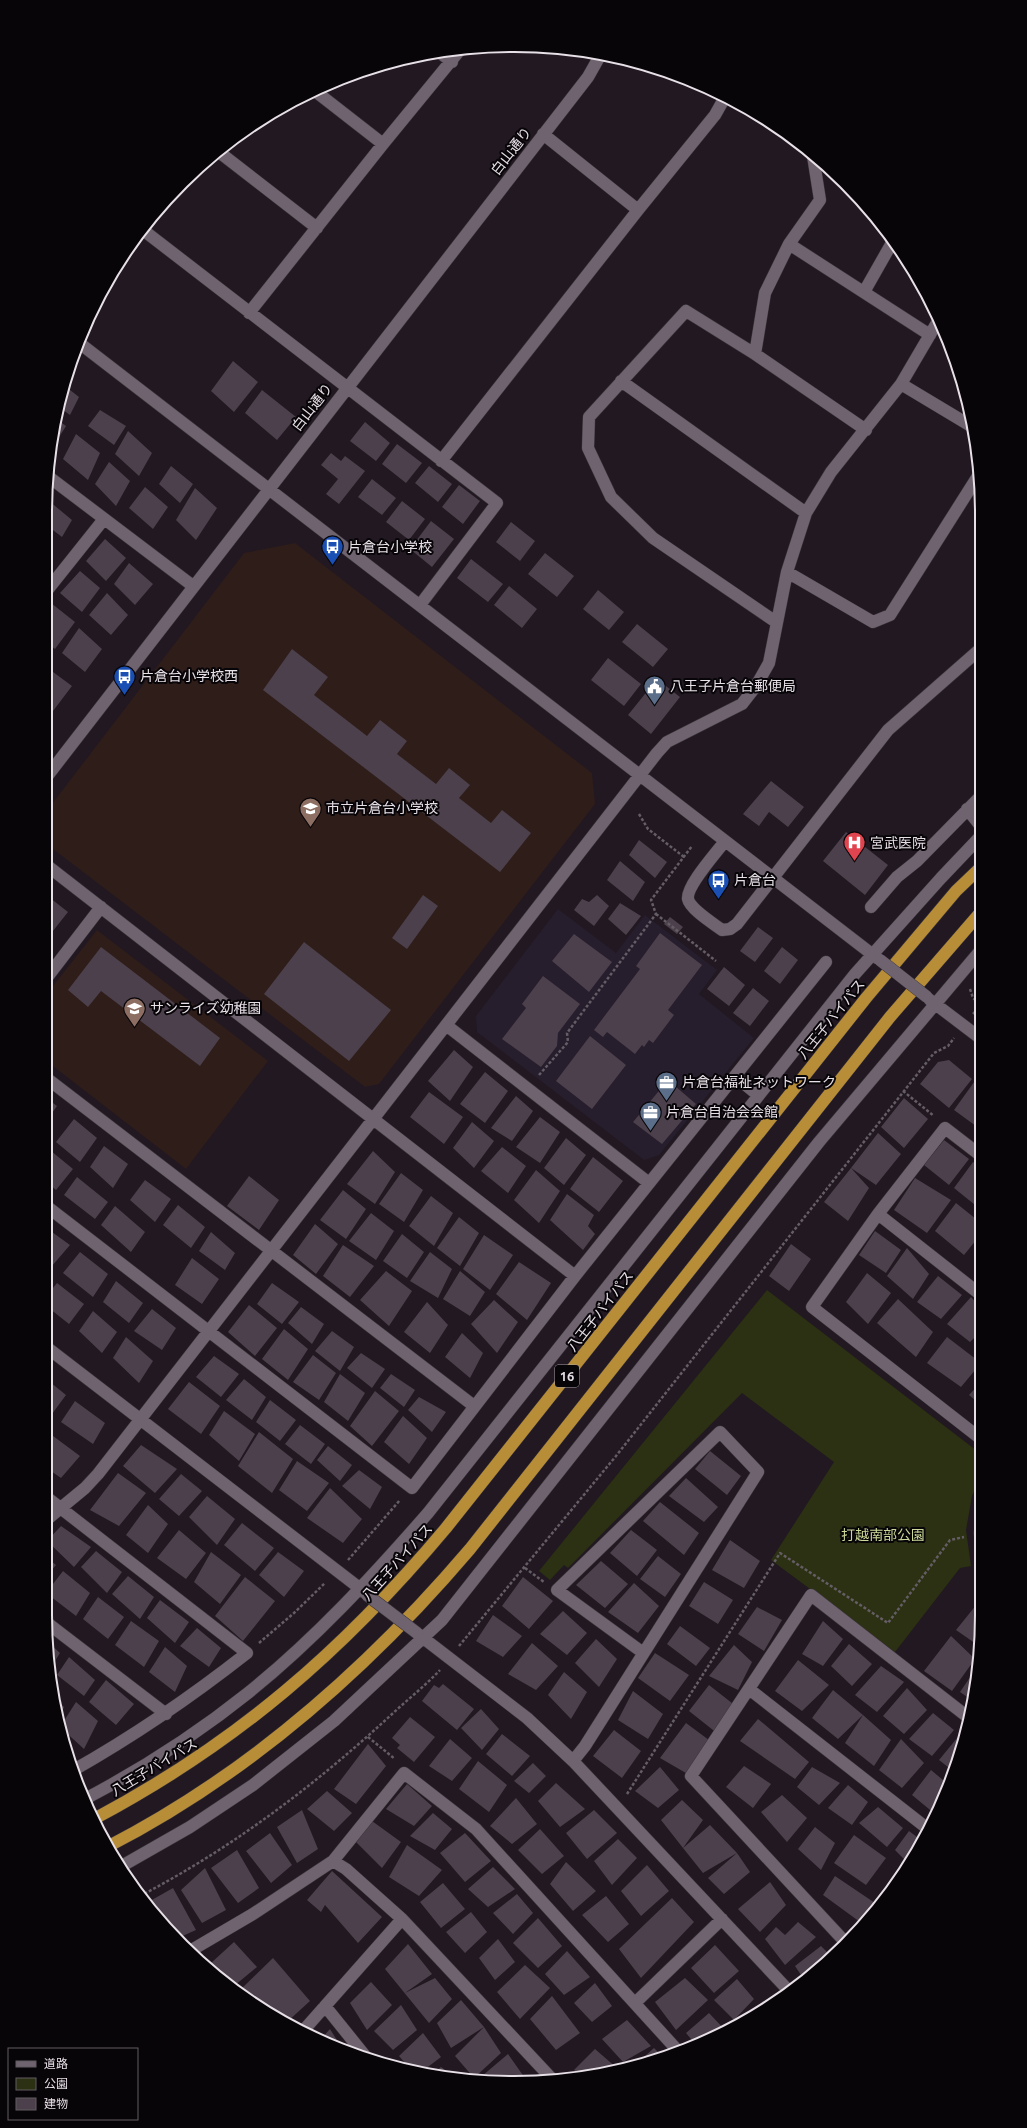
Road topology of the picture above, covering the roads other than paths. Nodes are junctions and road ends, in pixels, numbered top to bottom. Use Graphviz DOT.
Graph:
graph roads {
  1 [pos="456,56"];
  2 [pos="446,57"];
  3 [pos="598,60"];
  4 [pos="452,62"];
  5 [pos="320,95"];
  6 [pos="722,102"];
  7 [pos="543,134"];
  8 [pos="383,144"];
  9 [pos="223,155"];
  10 [pos="814,164"];
  11 [pos="638,210"];
  12 [pos="316,228"];
  13 [pos="147,233"];
  14 [pos="789,244"];
  15 [pos="889,246"];
  16 [pos="864,292"];
  17 [pos="249,313"];
  18 [pos="935,326"];
  19 [pos="930,335"];
  20 [pos="83,346"];
  21 [pos="755,354"];
  22 [pos="621,380"];
  23 [pos="901,384"];
  24 [pos="346,388"];
  25 [pos="966,423"];
  26 [pos="866,430"];
  27 [pos="442,461"];
  28 [pos="53,479"];
  29 [pos="974,482"];
  30 [pos="268,488"];
  31 [pos="806,513"];
  32 [pos="104,519"];
  33 [pos="787,572"];
  34 [pos="52,584"];
  35 [pos="193,586"];
  36 [pos="420,605"];
  37 [pos="776,622"];
  38 [pos="975,654"];
  39 [pos="52,770"];
  40 [pos="640,775"];
  41 [pos="975,802"];
  42 [pos="967,809"];
  43 [pos="975,819"];
  44 [pos="725,840"];
  45 [pos="975,843"];
  46 [pos="52,870"];
  47 [pos="975,873"];
  48 [pos="773,877"];
  49 [pos="871,907"];
  50 [pos="101,908"];
  51 [pos="975,918"];
  52 [pos="975,956"];
  53 [pos="876,957"];
  54 [pos="826,962"];
  55 [pos="52,971"];
  56 [pos="931,1000"];
  57 [pos="446,1025"];
  58 [pos="975,1034"];
  59 [pos="735,1076"];
  60 [pos="52,1082"];
  61 [pos="758,1095"];
  62 [pos="373,1119"];
  63 [pos="975,1151"];
  64 [pos="649,1183"];
  65 [pos="52,1210"];
  66 [pos="878,1214"];
  67 [pos="272,1250"];
  68 [pos="575,1276"];
  69 [pos="975,1290"];
  70 [pos="209,1332"];
  71 [pos="52,1351"];
  72 [pos="474,1406"];
  73 [pos="140,1420"];
  74 [pos="975,1433"];
  75 [pos="52,1501"];
  76 [pos="61,1508"];
  77 [pos="52,1515"];
  78 [pos="363,1592"];
  79 [pos="52,1627"];
  80 [pos="420,1636"];
  81 [pos="642,1652"];
  82 [pos="749,1689"];
  83 [pos="964,1713"];
  84 [pos="166,1714"];
  85 [pos="572,1761"];
  86 [pos="78,1768"];
  87 [pos="89,1796"];
  88 [pos="99,1816"];
  89 [pos="924,1825"];
  90 [pos="113,1844"];
  91 [pos="333,1861"];
  92 [pos="126,1864"];
  93 [pos="722,1919"];
  94 [pos="402,1920"];
  95 [pos="842,1939"];
  96 [pos="195,1948"];
  97 [pos="785,1987"];
  98 [pos="635,2003"];
  99 [pos="325,2006"];
  100 [pos="307,2027"];
  101 [pos="675,2047"];
  102 [pos="361,2050"];
  103 [pos="548,2075"];
  1 -- 4 [label="street"];
  2 -- 4 [label="street"];
  3 -- 7 [label="street, 白山通り"];
  4 -- 8 [label="street"];
  5 -- 8 [label="street"];
  6 -- 11 [label="street"];
  7 -- 11 [label="street"];
  7 -- 24 [label="street, 白山通り"];
  8 -- 12 [label="street"];
  9 -- 12 [label="street"];
  10 -- 14 [label="street"];
  11 -- 27 [label="street"];
  12 -- 17 [label="street"];
  13 -- 17 [label="street"];
  14 -- 16 [label="street"];
  14 -- 21 [label="street"];
  15 -- 16 [label="street"];
  16 -- 19 [label="street"];
  17 -- 24 [label="street"];
  18 -- 19 [label="street"];
  19 -- 23 [label="street"];
  20 -- 30 [label="street"];
  21 -- 22 [label="street"];
  21 -- 26 [label="street"];
  22 -- 31 [label="street"];
  22 -- 37 [label="street"];
  23 -- 25 [label="street"];
  23 -- 26 [label="street"];
  24 -- 27 [label="street"];
  24 -- 30 [label="street, 白山通り"];
  26 -- 31 [label="street"];
  27 -- 36 [label="street"];
  28 -- 32 [label="street"];
  29 -- 33 [label="street"];
  30 -- 35 [label="street, 白山通り"];
  30 -- 36 [label="street"];
  31 -- 33 [label="street"];
  32 -- 34 [label="street"];
  32 -- 35 [label="street"];
  33 -- 37 [label="street"];
  35 -- 39 [label="street, 白山通り"];
  36 -- 40 [label="street"];
  37 -- 40 [label="street"];
  38 -- 48 [label="street"];
  40 -- 44 [label="street"];
  40 -- 57 [label="street"];
  41 -- 42 [label="street"];
  42 -- 43 [label="street"];
  42 -- 49 [label="street"];
  44 -- 48 [label="street"];
  44 -- 48 [label="street"];
  45 -- 53 [label="street"];
  46 -- 50 [label="street"];
  47 -- 88 [label="highway, 八王子バイパス / 16"];
  48 -- 53 [label="street"];
  50 -- 55 [label="street"];
  50 -- 62 [label="street"];
  51 -- 90 [label="highway, 16"];
  52 -- 56 [label="street"];
  53 -- 56 [label="street, bridge"];
  53 -- 61 [label="street"];
  54 -- 59 [label="street"];
  56 -- 58 [label="street"];
  56 -- 80 [label="street"];
  57 -- 62 [label="street"];
  57 -- 64 [label="street"];
  59 -- 61 [label="street"];
  59 -- 64 [label="street"];
  60 -- 67 [label="street"];
  61 -- 78 [label="street"];
  62 -- 67 [label="street"];
  62 -- 68 [label="street"];
  63 -- 66 [label="street"];
  64 -- 68 [label="street"];
  65 -- 70 [label="street"];
  66 -- 69 [label="street"];
  66 -- 74 [label="street"];
  67 -- 70 [label="street"];
  67 -- 72 [label="street"];
  68 -- 72 [label="street"];
  70 -- 72 [label="street"];
  70 -- 73 [label="street"];
  71 -- 73 [label="street"];
  73 -- 76 [label="street"];
  73 -- 78 [label="street"];
  75 -- 76 [label="street"];
  76 -- 77 [label="street"];
  76 -- 84 [label="street"];
  78 -- 80 [label="street, bridge"];
  78 -- 87 [label="street"];
  79 -- 84 [label="street"];
  80 -- 85 [label="street"];
  80 -- 92 [label="street"];
  81 -- 81 [label="street"];
  81 -- 85 [label="street"];
  82 -- 83 [label="street"];
  82 -- 89 [label="street"];
  82 -- 95 [label="street"];
  84 -- 86 [label="street"];
  85 -- 93 [label="street"];
  91 -- 94 [label="street"];
  91 -- 96 [label="street"];
  91 -- 98 [label="street"];
  93 -- 97 [label="street"];
  93 -- 98 [label="street"];
  94 -- 99 [label="street"];
  94 -- 103 [label="street"];
  98 -- 101 [label="street"];
  99 -- 100 [label="street"];
  99 -- 102 [label="street"];
}
